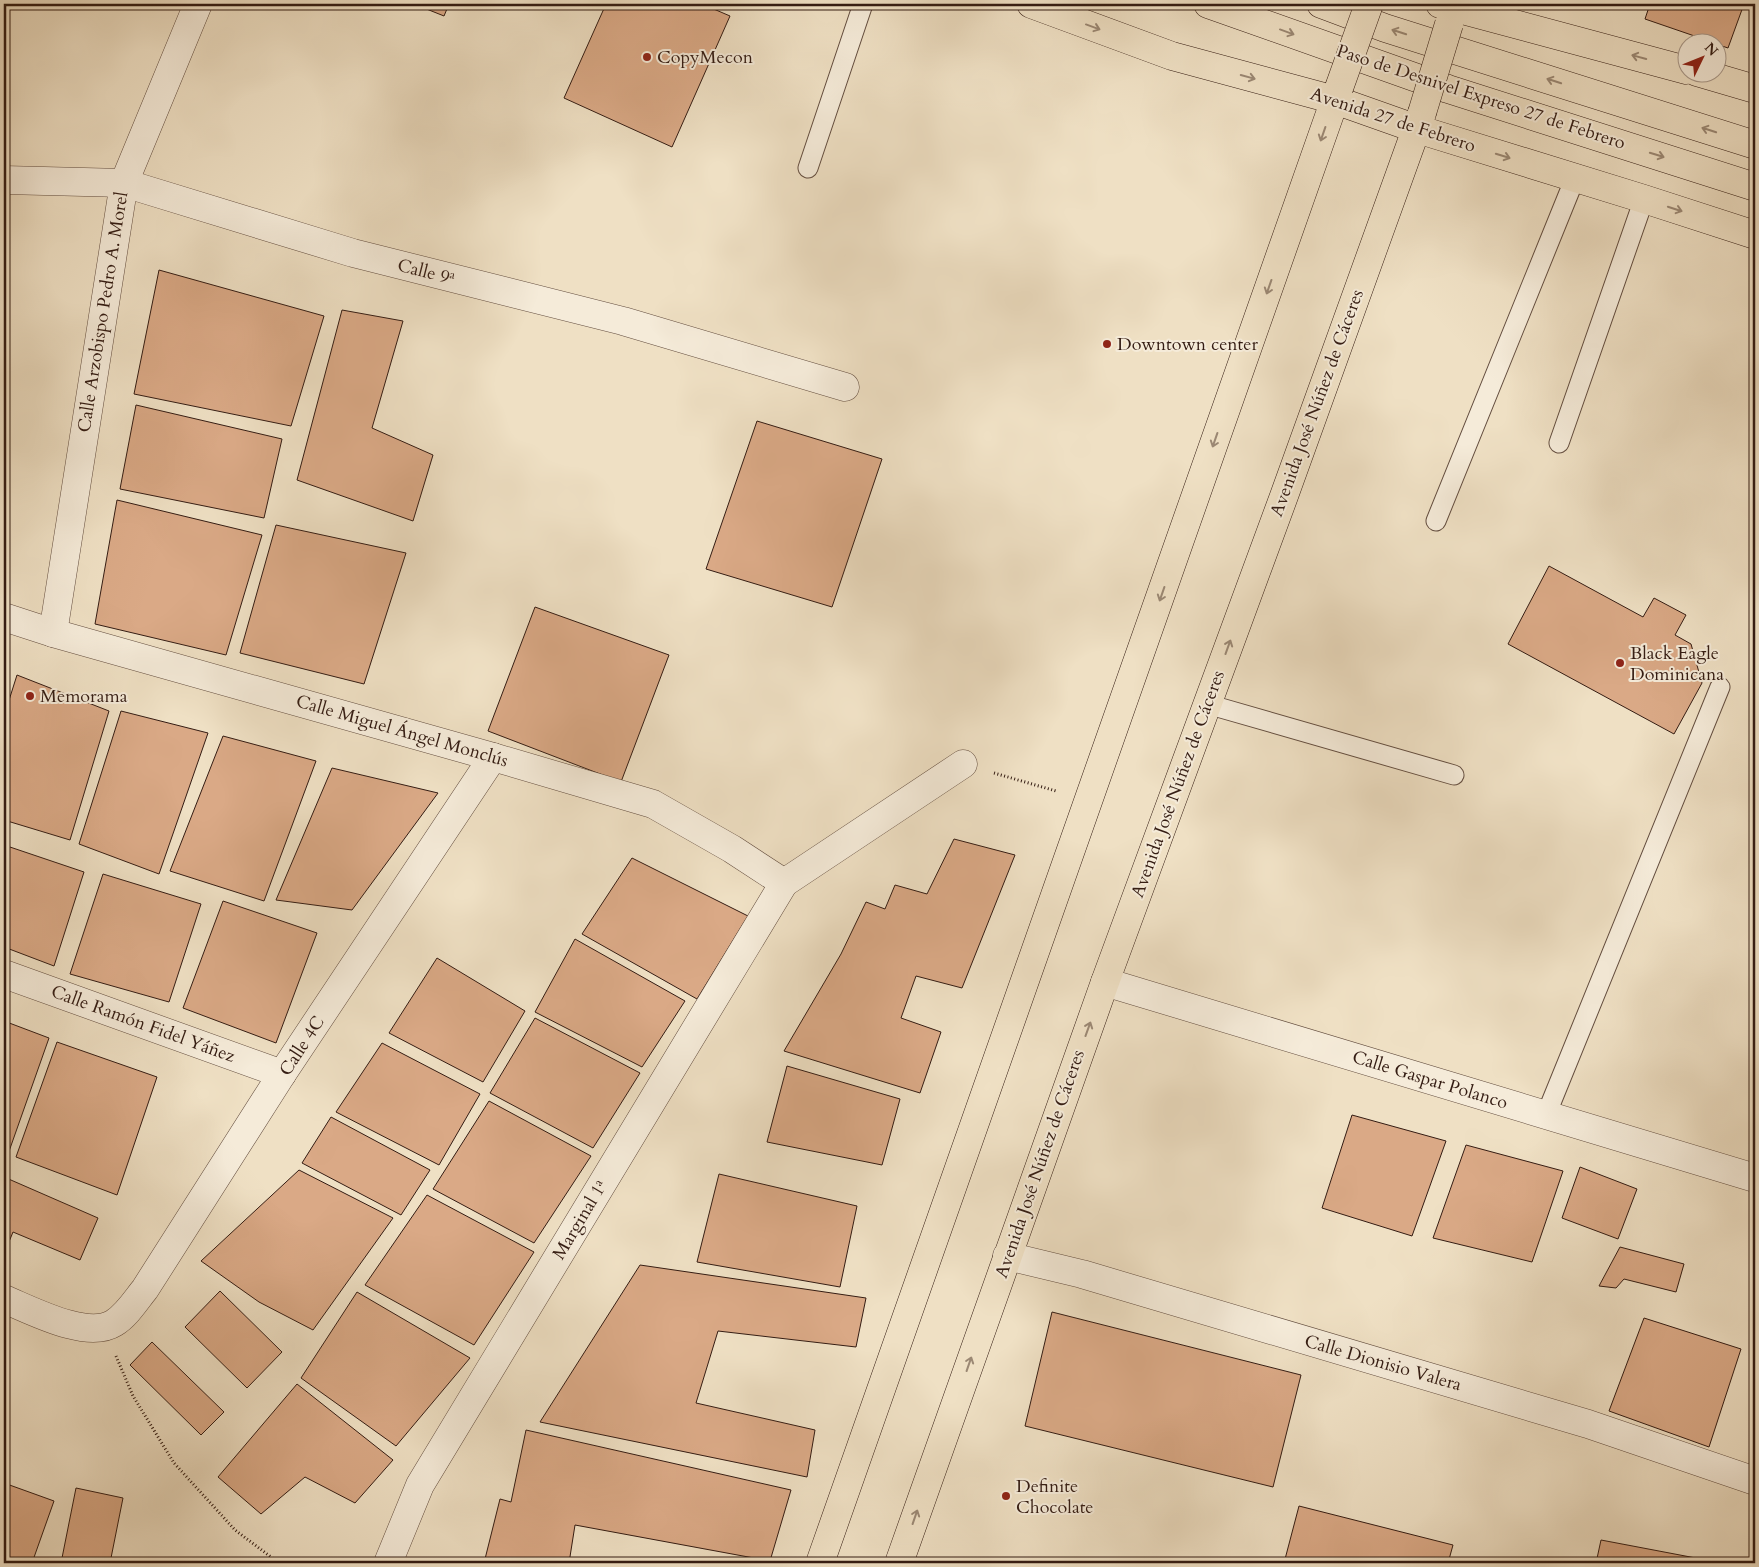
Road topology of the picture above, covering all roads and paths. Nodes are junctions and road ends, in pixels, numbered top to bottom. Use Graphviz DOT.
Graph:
graph roads {
  1 [pos="198,4"];
  2 [pos="863,4"];
  3 [pos="1031,4"];
  4 [pos="1208,4"];
  5 [pos="1321,4"];
  6 [pos="1368,4"];
  7 [pos="1450,10"];
  8 [pos="1676,67"];
  9 [pos="1726,80"];
  10 [pos="1755,89"];
  11 [pos="1337,94"];
  12 [pos="1420,121"];
  13 [pos="1755,145"];
  14 [pos="808,168"];
  15 [pos="1575,178"];
  16 [pos="4,180"];
  17 [pos="124,183"];
  18 [pos="1755,187"];
  19 [pos="1644,199"];
  20 [pos="1755,235"];
  21 [pos="845,387"];
  22 [pos="1559,442"];
  23 [pos="1436,521"];
  24 [pos="4,617"];
  25 [pos="53,633"];
  26 [pos="1720,687"];
  27 [pos="1207,704"];
  28 [pos="493,757"];
  29 [pos="963,764"];
  30 [pos="1454,776"];
  31 [pos="1089,801"];
  32 [pos="784,883"];
  33 [pos="4,974"];
  34 [pos="1105,982"];
  35 [pos="282,1074"];
  36 [pos="1546,1115"];
  37 [pos="1754,1173"];
  38 [pos="1007,1256"];
  39 [pos="4,1299"];
  40 [pos="104,1328"];
  41 [pos="1755,1481"];
  42 [pos="278,1563"];
  43 [pos="388,1563"];
  44 [pos="820,1563"];
  45 [pos="899,1563"];
  1 -- 17 [label="street, Calle Arzobispo Pedro A. Morel"];
  2 -- 14 [label="lane"];
  3 -- 11 [label="main road, Avenida 27 de Febrero, one-way"];
  4 -- 18 [label="main road, Paso de Desnivel Expreso 27 de Febrero, one-way"];
  13 -- 5 [label="main road, Paso de Desnivel Expreso 27 de Febrero, one-way"];
  6 -- 11 [label="main road, bridge"];
  8 -- 7 [label="main road, one-way"];
  7 -- 12 [label="main road, Avenida José Núñez de Cáceres, bridge"];
  9 -- 10 [label="main road"];
  11 -- 12 [label="main road, Avenida 27 de Febrero"];
  11 -- 31 [label="main road, one-way"];
  12 -- 15 [label="main road, Avenida 27 de Febrero, one-way"];
  27 -- 12 [label="main road, Avenida José Núñez de Cáceres, one-way"];
  15 -- 19 [label="main road, Avenida 27 de Febrero"];
  15 -- 23 [label="lane"];
  16 -- 17 [label="street, Calle 9ª"];
  17 -- 21 [label="street, Calle 9ª"];
  17 -- 25 [label="street, Calle Arzobispo Pedro A. Morel"];
  19 -- 20 [label="main road, Avenida 27 de Febrero, one-way"];
  19 -- 22 [label="lane"];
  24 -- 25 [label="street, Calle Miguel Ángel Monclús"];
  25 -- 28 [label="street, Calle Miguel Ángel Monclús"];
  26 -- 36 [label="lane"];
  27 -- 30 [label="lane"];
  27 -- 34 [label="main road, Avenida José Núñez de Cáceres"];
  28 -- 32 [label="street, Calle Miguel Ángel Monclús"];
  28 -- 35 [label="street, Calle 4C"];
  29 -- 31 [label="path"];
  29 -- 32 [label="street"];
  31 -- 44 [label="main road"];
  32 -- 43 [label="street, Marginal 1ª"];
  33 -- 35 [label="street, Calle Ramón Fidel Yáñez"];
  34 -- 36 [label="street, Calle Gaspar Polanco"];
  38 -- 34 [label="main road, Avenida José Núñez de Cáceres, one-way"];
  35 -- 40 [label="street, Calle 4C"];
  36 -- 37 [label="street, Calle Gaspar Polanco"];
  38 -- 41 [label="street, Calle Dionisio Valera"];
  45 -- 38 [label="main road, Avenida José Núñez de Cáceres, one-way"];
  39 -- 40 [label="street"];
  40 -- 42 [label="path"];
}
